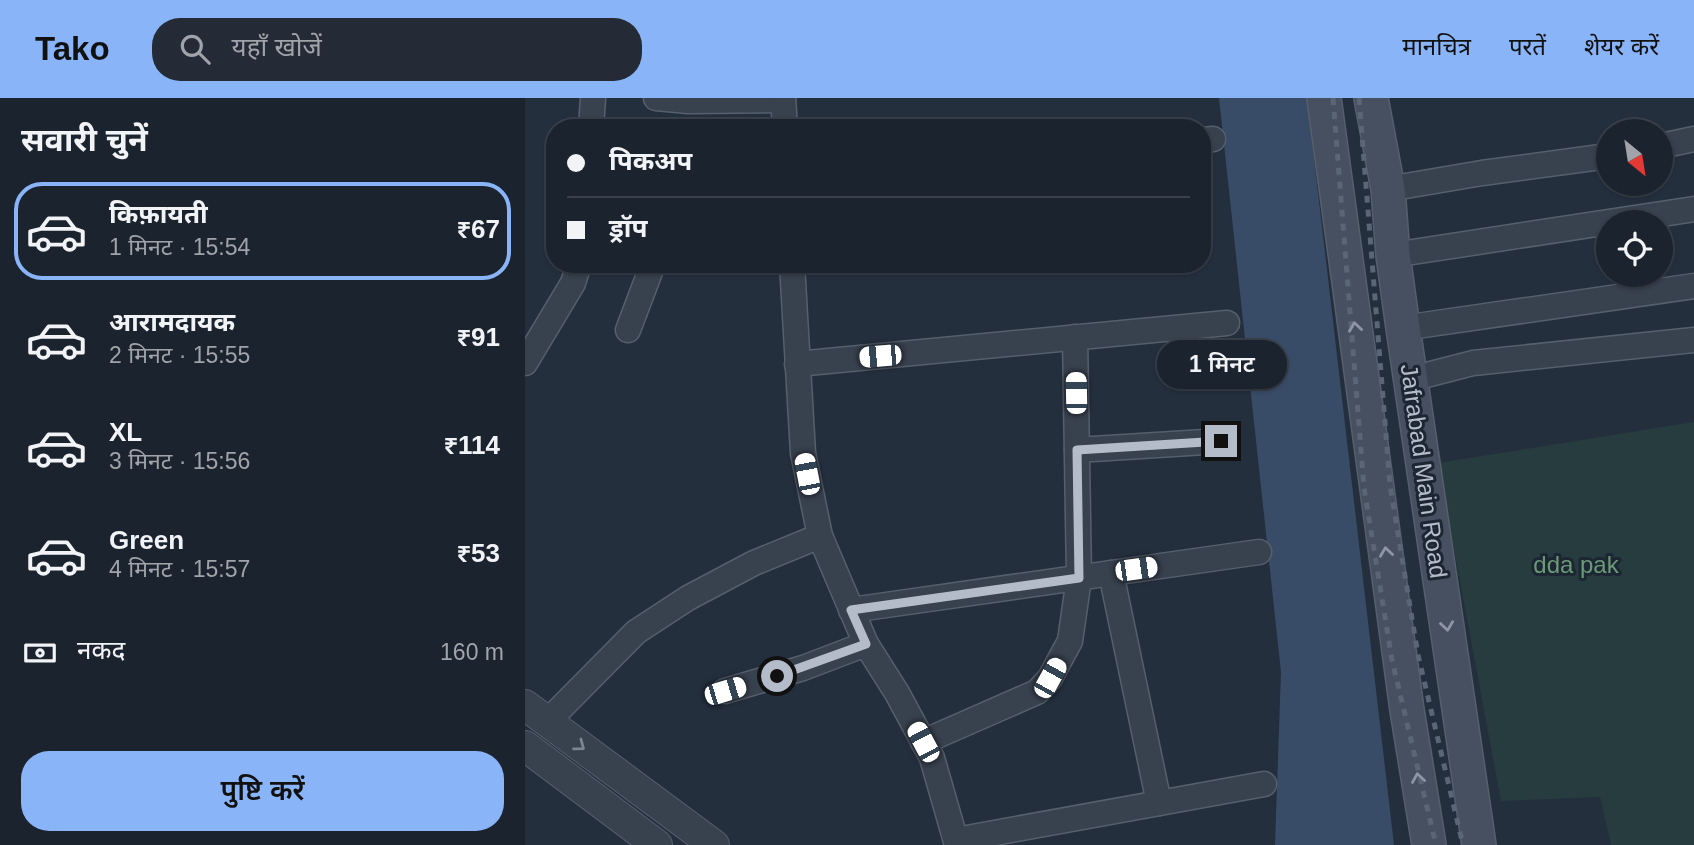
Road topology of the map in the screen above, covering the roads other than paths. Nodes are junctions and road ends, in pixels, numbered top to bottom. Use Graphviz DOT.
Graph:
graph roads {
  1 [pos="593,98"];
  2 [pos="656,98"];
  3 [pos="1324,98"];
  4 [pos="1371,98"];
  5 [pos="783,99"];
  6 [pos="592,119"];
  7 [pos="784,119"];
  8 [pos="1694,139"];
  9 [pos="1673,143"];
  10 [pos="1596,158"];
  11 [pos="1388,189"];
  12 [pos="1694,209"];
  13 [pos="1393,255"];
  14 [pos="576,273"];
  15 [pos="650,273"];
  16 [pos="792,273"];
  17 [pos="1694,286"];
  18 [pos="1227,323"];
  19 [pos="1403,328"];
  20 [pos="628,330"];
  21 [pos="1075,337"];
  22 [pos="1694,340"];
  23 [pos="525,363"];
  24 [pos="797,364"];
  25 [pos="1411,379"];
  26 [pos="1418,429"];
  27 [pos="1369,432"];
  28 [pos="1221,441"];
  29 [pos="1077,450"];
  30 [pos="820,536"];
  31 [pos="1258,552"];
  32 [pos="1111,573"];
  33 [pos="1079,578"];
  34 [pos="851,610"];
  35 [pos="866,644"];
  36 [pos="725,691"];
  37 [pos="536,714"];
  38 [pos="923,742"];
  39 [pos="525,746"];
  40 [pos="617,774"];
  41 [pos="1264,783"];
  42 [pos="597,800"];
  43 [pos="1159,803"];
  44 [pos="957,843"];
  45 [pos="657,845"];
  46 [pos="714,845"];
  47 [pos="1429,845"];
  48 [pos="1479,845"];
  1 -- 6 [label="street"];
  2 -- 5 [label="street"];
  27 -- 3 [label="main road, Jafrabad Main Road, one-way"];
  4 -- 11 [label="main road, Jafrabad Main Road"];
  5 -- 7 [label="street"];
  8 -- 9 [label="street"];
  10 -- 11 [label="street"];
  11 -- 13 [label="main road, Jafrabad Main Road"];
  12 -- 13 [label="street"];
  13 -- 19 [label="main road, Jafrabad Main Road"];
  14 -- 23 [label="street"];
  15 -- 20 [label="street"];
  16 -- 24 [label="street"];
  17 -- 19 [label="street"];
  18 -- 21 [label="street"];
  19 -- 25 [label="main road, Jafrabad Main Road"];
  21 -- 24 [label="street"];
  21 -- 29 [label="street"];
  22 -- 25 [label="street"];
  24 -- 30 [label="street"];
  25 -- 26 [label="main road, Jafrabad Main Road"];
  26 -- 27 [label="main road"];
  26 -- 48 [label="main road, Jafrabad Main Road, one-way"];
  47 -- 27 [label="main road, Jafrabad Main Road, one-way"];
  28 -- 29 [label="street"];
  29 -- 33 [label="street"];
  30 -- 34 [label="street"];
  30 -- 37 [label="street"];
  31 -- 32 [label="street"];
  32 -- 33 [label="street"];
  32 -- 43 [label="street"];
  33 -- 34 [label="street"];
  33 -- 38 [label="street"];
  34 -- 35 [label="street"];
  35 -- 36 [label="street"];
  35 -- 38 [label="street"];
  37 -- 40 [label="street, one-way"];
  38 -- 44 [label="street"];
  39 -- 42 [label="street"];
  40 -- 42 [label="street"];
  40 -- 46 [label="street"];
  41 -- 43 [label="street"];
  42 -- 45 [label="street"];
  43 -- 44 [label="street"];
}
